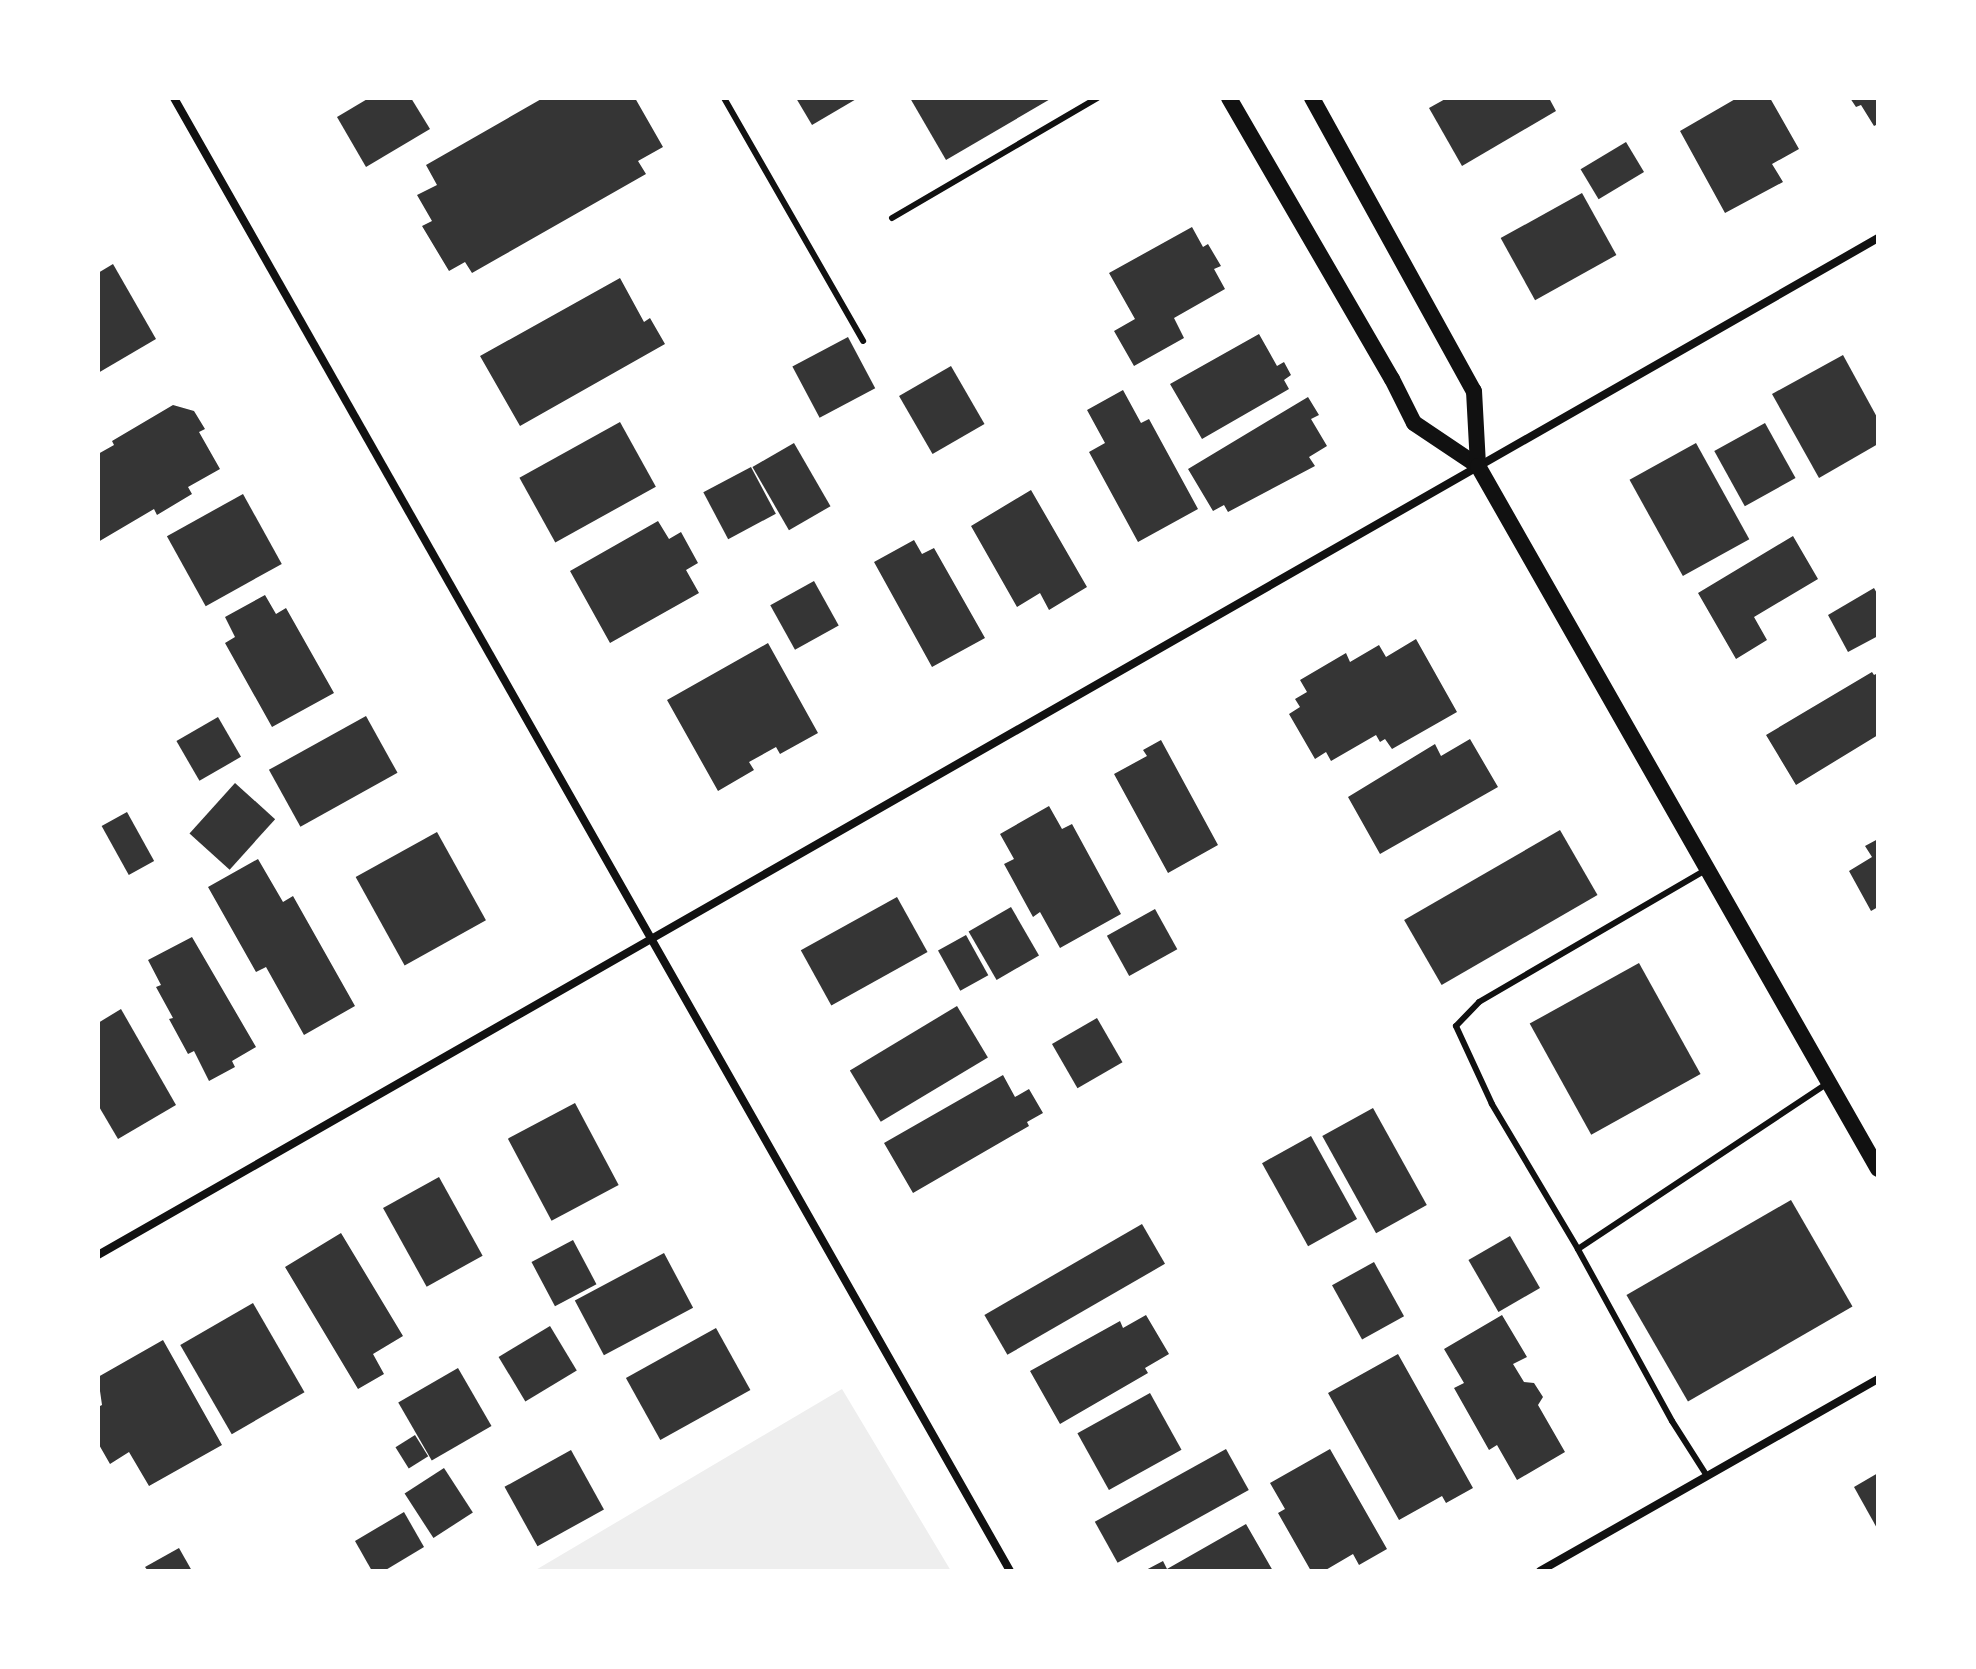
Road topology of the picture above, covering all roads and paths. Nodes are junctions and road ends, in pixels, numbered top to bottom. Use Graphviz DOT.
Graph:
graph roads {
  1 [pos="174,98"];
  2 [pos="724,98"];
  3 [pos="1097,98"];
  4 [pos="1229,98"];
  5 [pos="1312,98"];
  6 [pos="892,218"];
  7 [pos="1878,238"];
  8 [pos="863,341"];
  9 [pos="1478,466"];
  10 [pos="1706,870"];
  11 [pos="652,939"];
  12 [pos="1828,1083"];
  13 [pos="1878,1169"];
  14 [pos="1578,1249"];
  15 [pos="98,1255"];
  16 [pos="1878,1379"];
  17 [pos="1707,1476"];
  18 [pos="1010,1571"];
  19 [pos="1540,1571"];
  1 -- 11 [label="street"];
  2 -- 8 [label="lane"];
  3 -- 6 [label="lane"];
  4 -- 9 [label="main road"];
  5 -- 9 [label="main road"];
  7 -- 9 [label="street"];
  9 -- 10 [label="main road"];
  9 -- 11 [label="street"];
  10 -- 12 [label="main road"];
  10 -- 14 [label="lane"];
  11 -- 15 [label="street"];
  11 -- 18 [label="street"];
  12 -- 13 [label="main road"];
  12 -- 14 [label="lane"];
  14 -- 17 [label="lane"];
  16 -- 17 [label="street"];
  17 -- 19 [label="street"];
}
